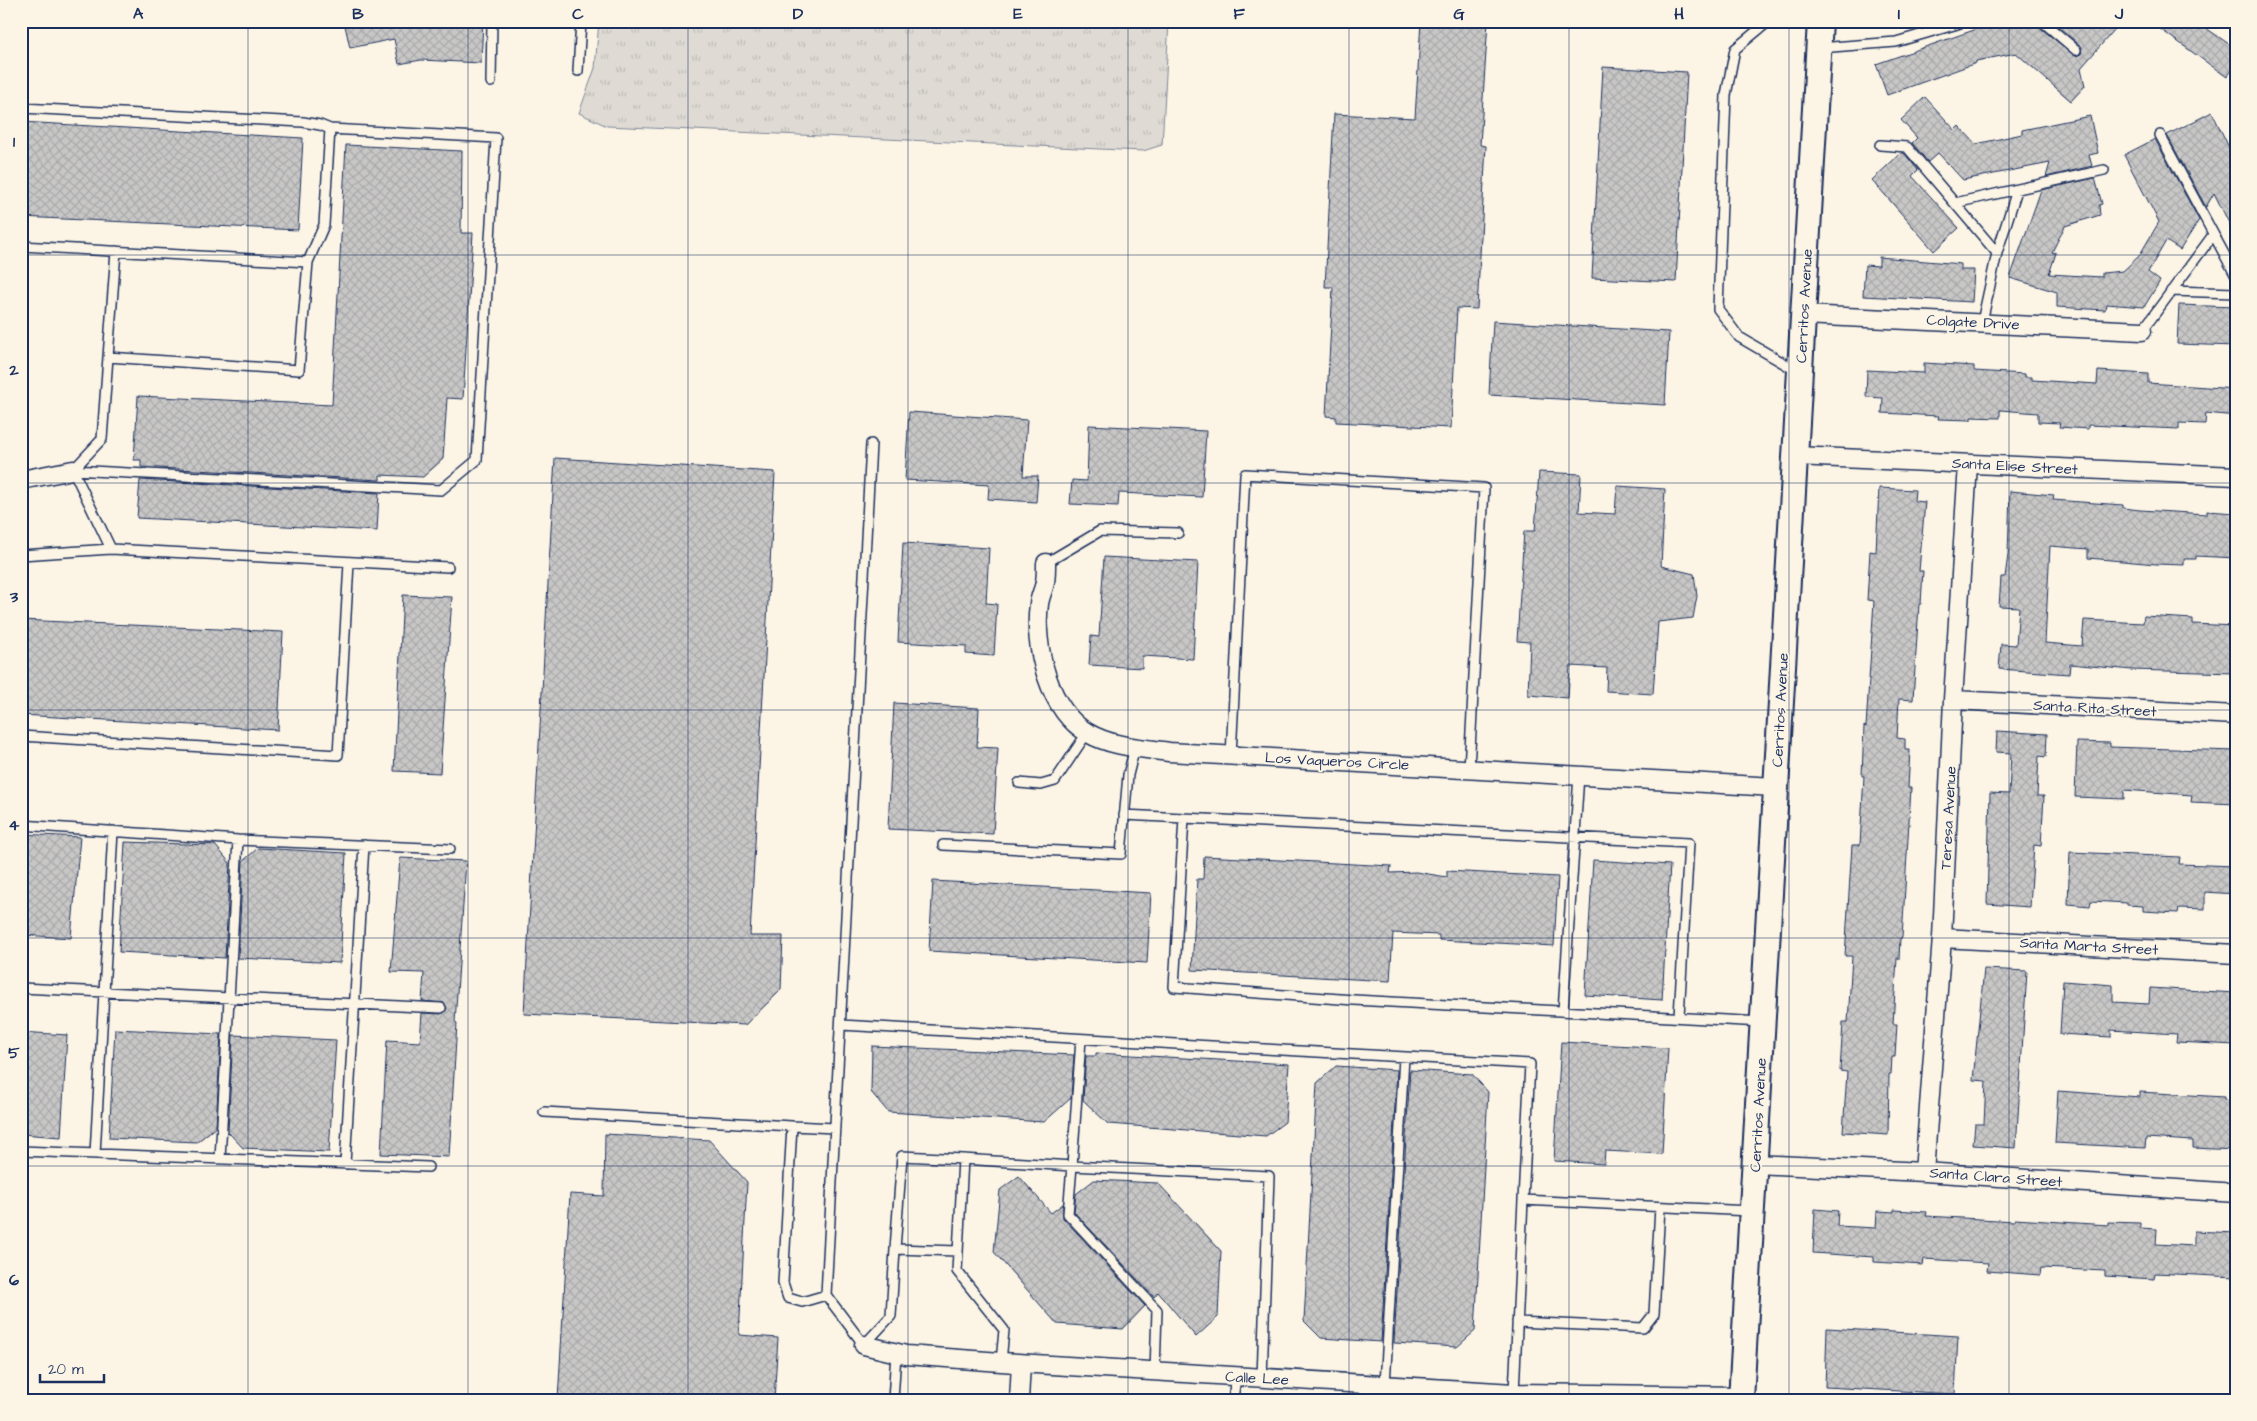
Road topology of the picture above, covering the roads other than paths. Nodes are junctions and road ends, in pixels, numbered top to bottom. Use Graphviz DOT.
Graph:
graph roads {
  1 [pos="492,21"];
  2 [pos="581,21"];
  3 [pos="1769,21"];
  4 [pos="1820,21"];
  5 [pos="1966,21"];
  6 [pos="2042,21"];
  7 [pos="1954,23"];
  8 [pos="1818,48"];
  9 [pos="2076,50"];
  10 [pos="578,72"];
  11 [pos="491,82"];
  12 [pos="21,108"];
  13 [pos="330,129"];
  14 [pos="2160,135"];
  15 [pos="1880,145"];
  16 [pos="2104,170"];
  17 [pos="2017,190"];
  18 [pos="1955,203"];
  19 [pos="2213,235"];
  20 [pos="21,246"];
  21 [pos="116,251"];
  22 [pos="1997,253"];
  23 [pos="308,262"];
  24 [pos="2236,276"];
  25 [pos="2171,291"];
  26 [pos="2236,293"];
  27 [pos="1803,315"];
  28 [pos="1982,322"];
  29 [pos="2142,331"];
  30 [pos="108,357"];
  31 [pos="1800,373"];
  32 [pos="871,444"];
  33 [pos="1795,456"];
  34 [pos="1968,464"];
  35 [pos="73,470"];
  36 [pos="2236,476"];
  37 [pos="21,480"];
  38 [pos="1178,533"];
  39 [pos="111,549"];
  40 [pos="21,555"];
  41 [pos="349,563"];
  42 [pos="1046,563"];
  43 [pos="448,567"];
  44 [pos="1953,700"];
  45 [pos="2236,715"];
  46 [pos="1087,733"];
  47 [pos="21,736"];
  48 [pos="1135,747"];
  49 [pos="1231,756"];
  50 [pos="1469,769"];
  51 [pos="1579,775"];
  52 [pos="1019,783"];
  53 [pos="1775,786"];
  54 [pos="1124,815"];
  55 [pos="1184,818"];
  56 [pos="21,825"];
  57 [pos="113,831"];
  58 [pos="1575,837"];
  59 [pos="238,840"];
  60 [pos="364,845"];
  61 [pos="943,845"];
  62 [pos="450,849"];
  63 [pos="1942,938"];
  64 [pos="2236,954"];
  65 [pos="21,988"];
  66 [pos="103,992"];
  67 [pos="229,998"];
  68 [pos="355,1003"];
  69 [pos="441,1008"];
  70 [pos="1564,1011"];
  71 [pos="1678,1016"];
  72 [pos="1762,1022"];
  73 [pos="840,1025"];
  74 [pos="1082,1039"];
  75 [pos="1404,1057"];
  76 [pos="544,1112"];
  77 [pos="792,1126"];
  78 [pos="835,1128"];
  79 [pos="21,1152"];
  80 [pos="95,1154"];
  81 [pos="963,1159"];
  82 [pos="220,1160"];
  83 [pos="345,1164"];
  84 [pos="1756,1164"];
  85 [pos="1072,1166"];
  86 [pos="428,1167"];
  87 [pos="1924,1172"];
  88 [pos="2236,1193"];
  89 [pos="1523,1200"];
  90 [pos="1660,1207"];
  91 [pos="1753,1212"];
  92 [pos="895,1249"];
  93 [pos="958,1251"];
  94 [pos="826,1295"];
  95 [pos="1517,1322"];
  96 [pos="864,1346"];
  97 [pos="896,1353"];
  98 [pos="1001,1362"];
  99 [pos="1021,1364"];
  100 [pos="1155,1372"];
  101 [pos="1236,1376"];
  102 [pos="1262,1378"];
  103 [pos="1385,1386"];
  104 [pos="1514,1393"];
  105 [pos="1462,1395"];
  106 [pos="1741,1398"];
  107 [pos="893,1400"];
  108 [pos="1019,1400"];
  109 [pos="1233,1400"];
  1 -- 11 [label="lane"];
  2 -- 10 [label="lane"];
  3 -- 31 [label="lane"];
  4 -- 8 [label="main road, Cerritos Avenue"];
  5 -- 7 [label="lane"];
  6 -- 9 [label="lane"];
  7 -- 8 [label="lane"];
  8 -- 27 [label="main road, Cerritos Avenue"];
  12 -- 13 [label="lane"];
  13 -- 23 [label="lane"];
  13 -- 35 [label="lane"];
  14 -- 19 [label="lane"];
  15 -- 18 [label="lane"];
  16 -- 17 [label="lane"];
  17 -- 18 [label="lane"];
  17 -- 22 [label="lane"];
  18 -- 22 [label="lane"];
  19 -- 24 [label="lane"];
  19 -- 25 [label="lane"];
  20 -- 21 [label="lane"];
  21 -- 23 [label="lane"];
  21 -- 30 [label="lane"];
  22 -- 28 [label="lane"];
  23 -- 30 [label="lane"];
  25 -- 26 [label="lane"];
  25 -- 29 [label="lane"];
  27 -- 28 [label="street, Colgate Drive"];
  27 -- 31 [label="main road, Cerritos Avenue"];
  28 -- 29 [label="street, Colgate Drive"];
  30 -- 35 [label="lane"];
  31 -- 33 [label="main road, Cerritos Avenue"];
  32 -- 73 [label="lane"];
  33 -- 34 [label="street, Santa Elise Street"];
  33 -- 53 [label="main road, Cerritos Avenue"];
  34 -- 36 [label="street, Santa Elise Street"];
  34 -- 44 [label="street, Teresa Avenue"];
  35 -- 37 [label="street"];
  35 -- 39 [label="lane"];
  38 -- 42 [label="lane"];
  39 -- 40 [label="lane"];
  39 -- 41 [label="lane"];
  41 -- 43 [label="lane"];
  41 -- 47 [label="lane"];
  42 -- 46 [label="street, Los Vaqueros Circle"];
  44 -- 45 [label="street, Santa Rita Street"];
  44 -- 63 [label="street, Teresa Avenue"];
  46 -- 48 [label="street, Los Vaqueros Circle"];
  46 -- 52 [label="lane"];
  48 -- 49 [label="street, Los Vaqueros Circle"];
  48 -- 54 [label="lane"];
  49 -- 50 [label="street, Los Vaqueros Circle"];
  49 -- 50 [label="lane"];
  50 -- 51 [label="street, Los Vaqueros Circle"];
  51 -- 53 [label="street, Los Vaqueros Circle"];
  51 -- 58 [label="lane"];
  53 -- 72 [label="main road, Cerritos Avenue"];
  54 -- 55 [label="lane"];
  54 -- 61 [label="lane"];
  55 -- 58 [label="lane"];
  55 -- 70 [label="lane"];
  56 -- 57 [label="lane"];
  57 -- 59 [label="lane"];
  57 -- 66 [label="lane"];
  58 -- 70 [label="lane"];
  58 -- 71 [label="lane"];
  59 -- 60 [label="lane"];
  59 -- 67 [label="lane"];
  60 -- 62 [label="lane"];
  60 -- 68 [label="lane"];
  63 -- 64 [label="street, Santa Marta Street"];
  63 -- 87 [label="street, Teresa Avenue"];
  65 -- 66 [label="lane"];
  66 -- 67 [label="lane"];
  66 -- 80 [label="lane"];
  67 -- 68 [label="lane"];
  67 -- 82 [label="lane"];
  68 -- 69 [label="lane"];
  68 -- 83 [label="lane"];
  70 -- 71 [label="lane"];
  71 -- 72 [label="lane"];
  72 -- 84 [label="main road, Cerritos Avenue"];
  73 -- 74 [label="lane"];
  73 -- 78 [label="lane"];
  74 -- 75 [label="lane"];
  74 -- 85 [label="lane"];
  75 -- 89 [label="lane"];
  75 -- 103 [label="lane"];
  76 -- 77 [label="lane"];
  77 -- 78 [label="lane"];
  77 -- 94 [label="lane"];
  78 -- 94 [label="lane"];
  79 -- 80 [label="lane"];
  80 -- 82 [label="lane"];
  81 -- 85 [label="lane"];
  81 -- 92 [label="lane"];
  81 -- 93 [label="lane"];
  82 -- 83 [label="lane"];
  83 -- 86 [label="lane"];
  84 -- 87 [label="street, Santa Clara Street"];
  84 -- 91 [label="main road, Cerritos Avenue"];
  85 -- 100 [label="lane"];
  85 -- 102 [label="lane"];
  87 -- 88 [label="street, Santa Clara Street"];
  89 -- 90 [label="lane"];
  89 -- 95 [label="lane"];
  90 -- 91 [label="lane"];
  90 -- 95 [label="lane"];
  91 -- 106 [label="main road, Cerritos Avenue"];
  92 -- 93 [label="lane"];
  92 -- 96 [label="lane"];
  93 -- 98 [label="lane"];
  94 -- 96 [label="lane"];
  95 -- 104 [label="lane"];
  96 -- 97 [label="street, Calle Lee"];
  97 -- 98 [label="street, Calle Lee"];
  97 -- 107 [label="lane"];
  98 -- 99 [label="street, Calle Lee"];
  99 -- 100 [label="street, Calle Lee"];
  99 -- 108 [label="street"];
  100 -- 101 [label="street, Calle Lee"];
  101 -- 102 [label="street, Calle Lee"];
  101 -- 109 [label="lane"];
  102 -- 103 [label="street, Calle Lee"];
  103 -- 105 [label="street, Calle Lee"];
  104 -- 105 [label="street, Calle Lee"];
  104 -- 106 [label="street, Calle Lee"];
}
